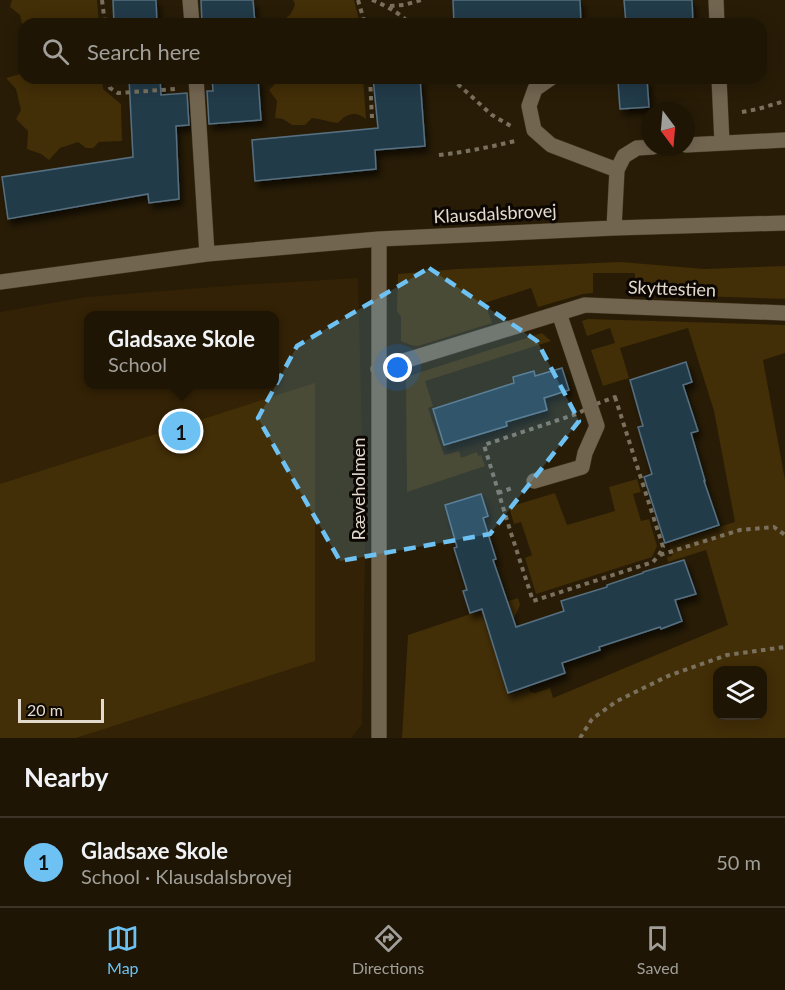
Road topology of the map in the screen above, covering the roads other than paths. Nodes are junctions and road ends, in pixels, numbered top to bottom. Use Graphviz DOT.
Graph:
graph roads {
  1 [pos="190,0"];
  2 [pos="716,0"];
  3 [pos="192,18"];
  4 [pos="717,18"];
  5 [pos="196,84"];
  6 [pos="543,84"];
  7 [pos="719,84"];
  8 [pos="785,140"];
  9 [pos="722,143"];
  10 [pos="695,144"];
  11 [pos="641,148"];
  12 [pos="617,171"];
  13 [pos="785,224"];
  14 [pos="614,228"];
  15 [pos="379,239"];
  16 [pos="207,254"];
  17 [pos="0,282"];
  18 [pos="560,313"];
  19 [pos="785,313"];
  20 [pos="378,369"];
  21 [pos="534,481"];
  22 [pos="379,738"];
  1 -- 3 [label="street"];
  2 -- 4 [label="street"];
  5 -- 16 [label="street"];
  6 -- 12 [label="street"];
  7 -- 9 [label="street"];
  8 -- 9 [label="street"];
  9 -- 10 [label="street"];
  11 -- 12 [label="street"];
  12 -- 14 [label="street"];
  13 -- 14 [label="street, Klausdalsbrovej"];
  14 -- 15 [label="street, Klausdalsbrovej"];
  15 -- 16 [label="street, Klausdalsbrovej"];
  15 -- 20 [label="street, Ræveholmen"];
  16 -- 17 [label="street, Klausdalsbrovej"];
  18 -- 19 [label="street, Skyttestien"];
  18 -- 20 [label="street, Skyttestien"];
  18 -- 21 [label="street"];
  20 -- 22 [label="street, Ræveholmen"];
}
